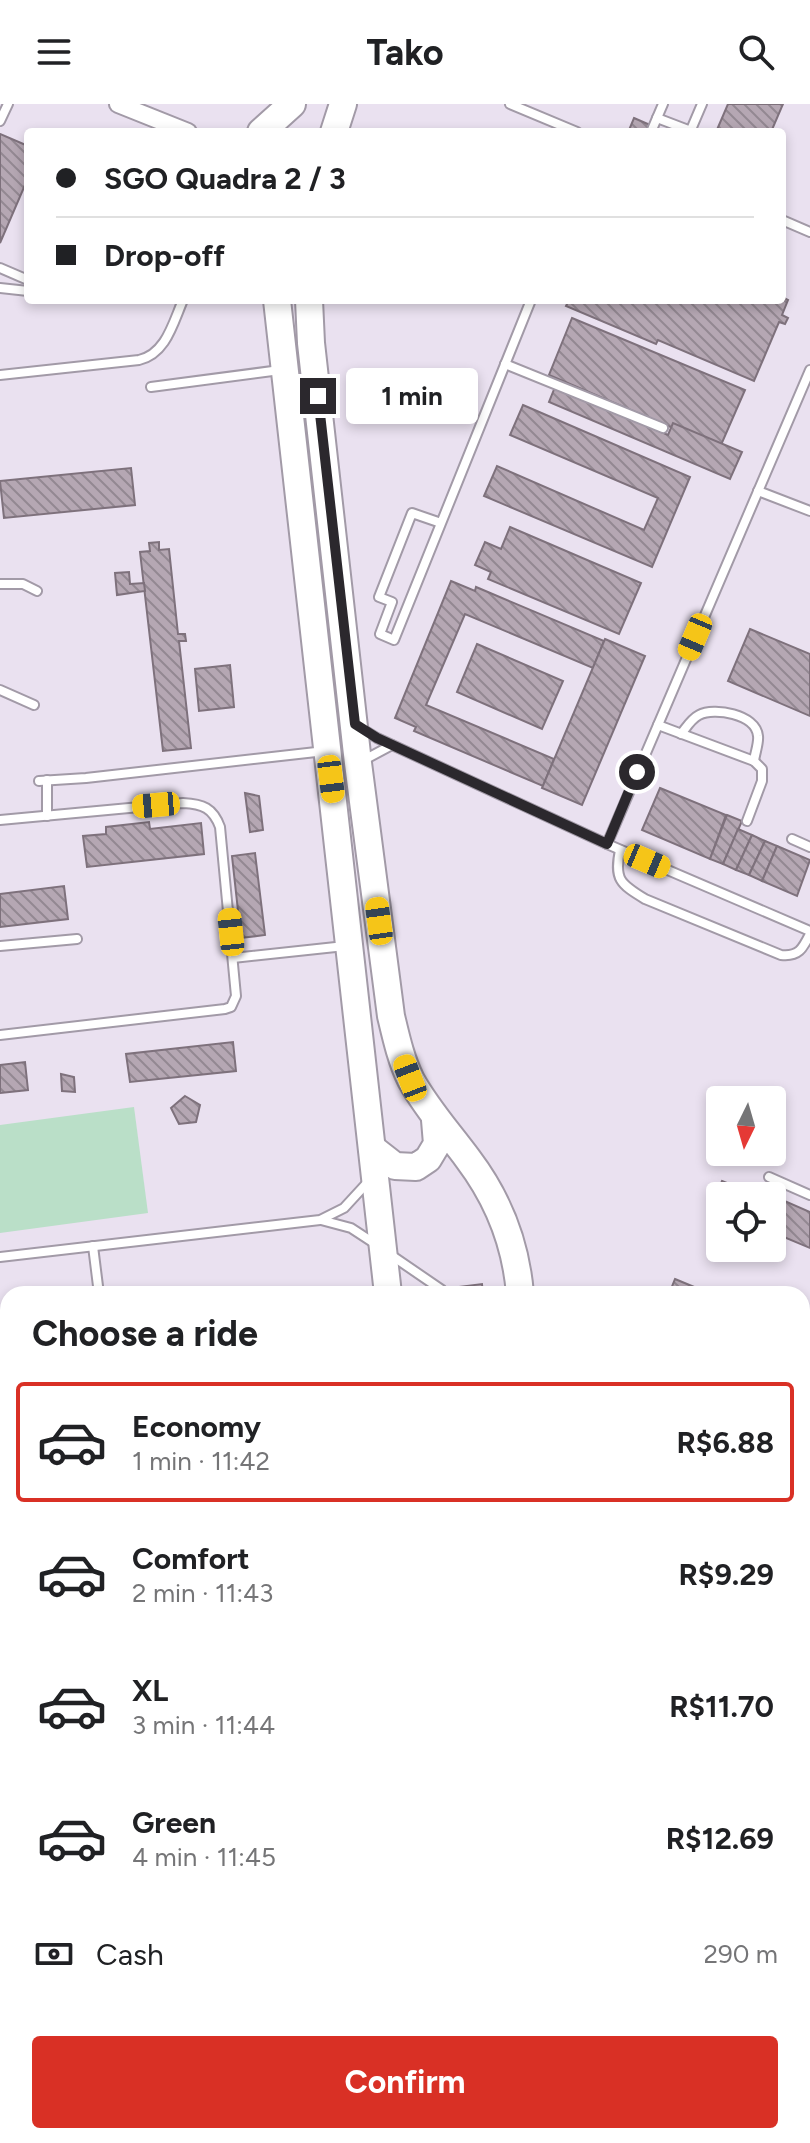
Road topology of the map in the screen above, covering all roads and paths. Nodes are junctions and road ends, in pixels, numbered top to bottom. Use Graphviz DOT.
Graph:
graph roads {
  1 [pos="8,104"];
  2 [pos="118,104"];
  3 [pos="292,104"];
  4 [pos="343,104"];
  5 [pos="510,104"];
  6 [pos="663,104"];
  7 [pos="702,104"];
  8 [pos="657,118"];
  9 [pos="0,121"];
  10 [pos="172,128"];
  11 [pos="266,128"];
  12 [pos="335,128"];
  13 [pos="567,128"];
  14 [pos="653,128"];
  15 [pos="681,128"];
  16 [pos="693,128"];
  17 [pos="786,222"];
  18 [pos="810,232"];
  19 [pos="0,268"];
  20 [pos="24,278"];
  21 [pos="0,288"];
  22 [pos="24,291"];
  23 [pos="181,304"];
  24 [pos="277,304"];
  25 [pos="309,304"];
  26 [pos="529,304"];
  27 [pos="505,364"];
  28 [pos="285,370"];
  29 [pos="810,370"];
  30 [pos="0,375"];
  31 [pos="151,387"];
  32 [pos="663,428"];
  33 [pos="758,491"];
  34 [pos="810,511"];
  35 [pos="441,523"];
  36 [pos="0,584"];
  37 [pos="37,591"];
  38 [pos="0,690"];
  39 [pos="34,705"];
  40 [pos="355,724"];
  41 [pos="658,725"];
  42 [pos="681,734"];
  43 [pos="392,745"];
  44 [pos="328,751"];
  45 [pos="754,761"];
  46 [pos="358,763"];
  47 [pos="47,816"];
  48 [pos="0,820"];
  49 [pos="747,821"];
  50 [pos="792,839"];
  51 [pos="607,844"];
  52 [pos="810,847"];
  53 [pos="620,850"];
  54 [pos="810,932"];
  55 [pos="77,939"];
  56 [pos="349,945"];
  57 [pos="0,946"];
  58 [pos="233,958"];
  59 [pos="0,1035"];
  60 [pos="435,1120"];
  61 [pos="373,1156"];
  62 [pos="769,1177"];
  63 [pos="810,1195"];
  64 [pos="320,1220"];
  65 [pos="93,1246"];
  66 [pos="383,1250"];
  67 [pos="0,1257"];
  68 [pos="519,1281"];
  69 [pos="98,1286"];
  70 [pos="387,1286"];
  71 [pos="436,1286"];
  1 -- 9 [label="lane"];
  2 -- 10 [label="street"];
  3 -- 11 [label="main road"];
  4 -- 12 [label="main road"];
  5 -- 13 [label="lane"];
  6 -- 8 [label="lane"];
  7 -- 16 [label="lane"];
  8 -- 14 [label="lane"];
  8 -- 15 [label="lane"];
  17 -- 18 [label="lane"];
  19 -- 20 [label="lane"];
  21 -- 22 [label="lane"];
  23 -- 30 [label="lane"];
  24 -- 28 [label="main road"];
  25 -- 40 [label="main road"];
  26 -- 27 [label="lane"];
  27 -- 32 [label="lane"];
  27 -- 35 [label="lane"];
  28 -- 31 [label="lane"];
  28 -- 44 [label="main road"];
  29 -- 33 [label="lane"];
  33 -- 34 [label="lane"];
  33 -- 41 [label="lane"];
  35 -- 35 [label="lane"];
  36 -- 37 [label="lane"];
  38 -- 39 [label="lane"];
  40 -- 43 [label="lane"];
  40 -- 46 [label="main road"];
  41 -- 42 [label="lane"];
  41 -- 51 [label="lane"];
  42 -- 45 [label="lane"];
  42 -- 45 [label="lane"];
  43 -- 46 [label="lane"];
  43 -- 51 [label="lane"];
  44 -- 47 [label="lane"];
  44 -- 56 [label="main road"];
  45 -- 49 [label="lane"];
  46 -- 60 [label="main road"];
  47 -- 48 [label="lane"];
  47 -- 58 [label="lane"];
  50 -- 52 [label="lane"];
  51 -- 53 [label="lane"];
  53 -- 54 [label="lane"];
  53 -- 54 [label="lane"];
  55 -- 57 [label="lane"];
  56 -- 58 [label="lane"];
  56 -- 61 [label="main road"];
  58 -- 59 [label="lane"];
  60 -- 61 [label="main road"];
  60 -- 68 [label="main road"];
  61 -- 64 [label="lane"];
  61 -- 66 [label="main road"];
  62 -- 63 [label="lane"];
  64 -- 65 [label="lane"];
  64 -- 66 [label="lane"];
  65 -- 67 [label="lane"];
  65 -- 69 [label="lane"];
  66 -- 70 [label="main road"];
  66 -- 71 [label="lane"];
}
